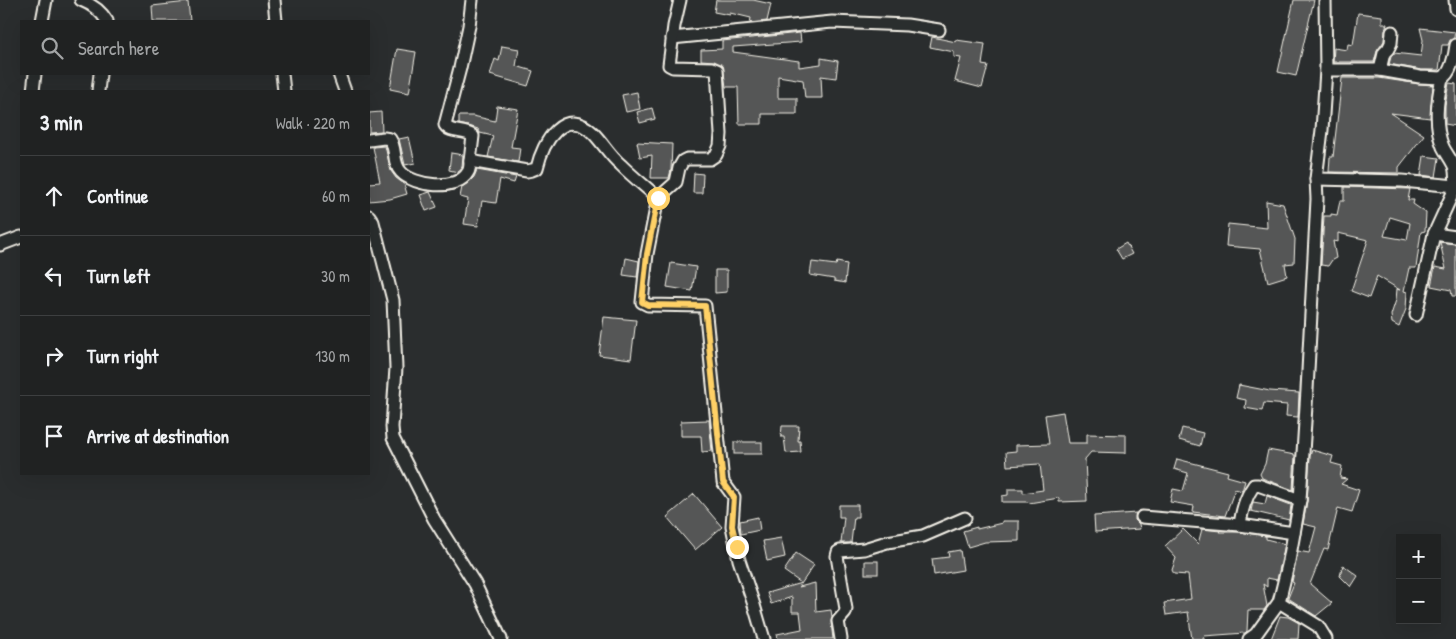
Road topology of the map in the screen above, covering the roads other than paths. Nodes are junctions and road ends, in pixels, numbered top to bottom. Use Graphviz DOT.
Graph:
graph roads {
  1 [pos="46,0"];
  2 [pos="274,0"];
  3 [pos="472,0"];
  4 [pos="680,0"];
  5 [pos="1324,0"];
  6 [pos="1455,0"];
  7 [pos="87,1"];
  8 [pos="1456,9"];
  9 [pos="42,20"];
  10 [pos="106,20"];
  11 [pos="276,20"];
  12 [pos="939,30"];
  13 [pos="1392,32"];
  14 [pos="672,38"];
  15 [pos="1456,44"];
  16 [pos="1326,70"];
  17 [pos="1380,70"];
  18 [pos="35,75"];
  19 [pos="100,75"];
  20 [pos="282,75"];
  21 [pos="339,75"];
  22 [pos="1442,78"];
  23 [pos="33,90"];
  24 [pos="98,90"];
  25 [pos="284,90"];
  26 [pos="345,90"];
  27 [pos="370,140"];
  28 [pos="470,161"];
  29 [pos="1316,179"];
  30 [pos="1456,185"];
  31 [pos="658,198"];
  32 [pos="370,218"];
  33 [pos="1434,234"];
  34 [pos="20,237"];
  35 [pos="1456,237"];
  36 [pos="0,245"];
  37 [pos="1416,315"];
  38 [pos="1300,500"];
  39 [pos="1142,517"];
  40 [pos="965,518"];
  41 [pos="1240,525"];
  42 [pos="1294,533"];
  43 [pos="1279,602"];
  44 [pos="1256,636"];
  45 [pos="501,639"];
  46 [pos="764,639"];
  47 [pos="841,639"];
  48 [pos="1326,639"];
  1 -- 9 [label="street"];
  2 -- 11 [label="street"];
  3 -- 28 [label="street"];
  4 -- 14 [label="street"];
  5 -- 16 [label="street"];
  6 -- 8 [label="street"];
  7 -- 10 [label="street"];
  12 -- 14 [label="street"];
  13 -- 17 [label="street"];
  14 -- 31 [label="street"];
  15 -- 22 [label="street"];
  16 -- 17 [label="street"];
  16 -- 29 [label="street"];
  17 -- 22 [label="street"];
  18 -- 23 [label="street"];
  19 -- 24 [label="street"];
  20 -- 25 [label="street"];
  21 -- 26 [label="street"];
  22 -- 30 [label="street"];
  27 -- 28 [label="street"];
  28 -- 31 [label="street"];
  29 -- 30 [label="street"];
  29 -- 38 [label="street"];
  30 -- 33 [label="street"];
  31 -- 46 [label="street"];
  32 -- 45 [label="street"];
  33 -- 35 [label="street"];
  33 -- 37 [label="street"];
  34 -- 36 [label="street"];
  38 -- 41 [label="street"];
  38 -- 42 [label="street"];
  39 -- 41 [label="street"];
  40 -- 47 [label="street"];
  41 -- 42 [label="street"];
  42 -- 43 [label="street"];
  43 -- 44 [label="street"];
  43 -- 48 [label="street"];
}
